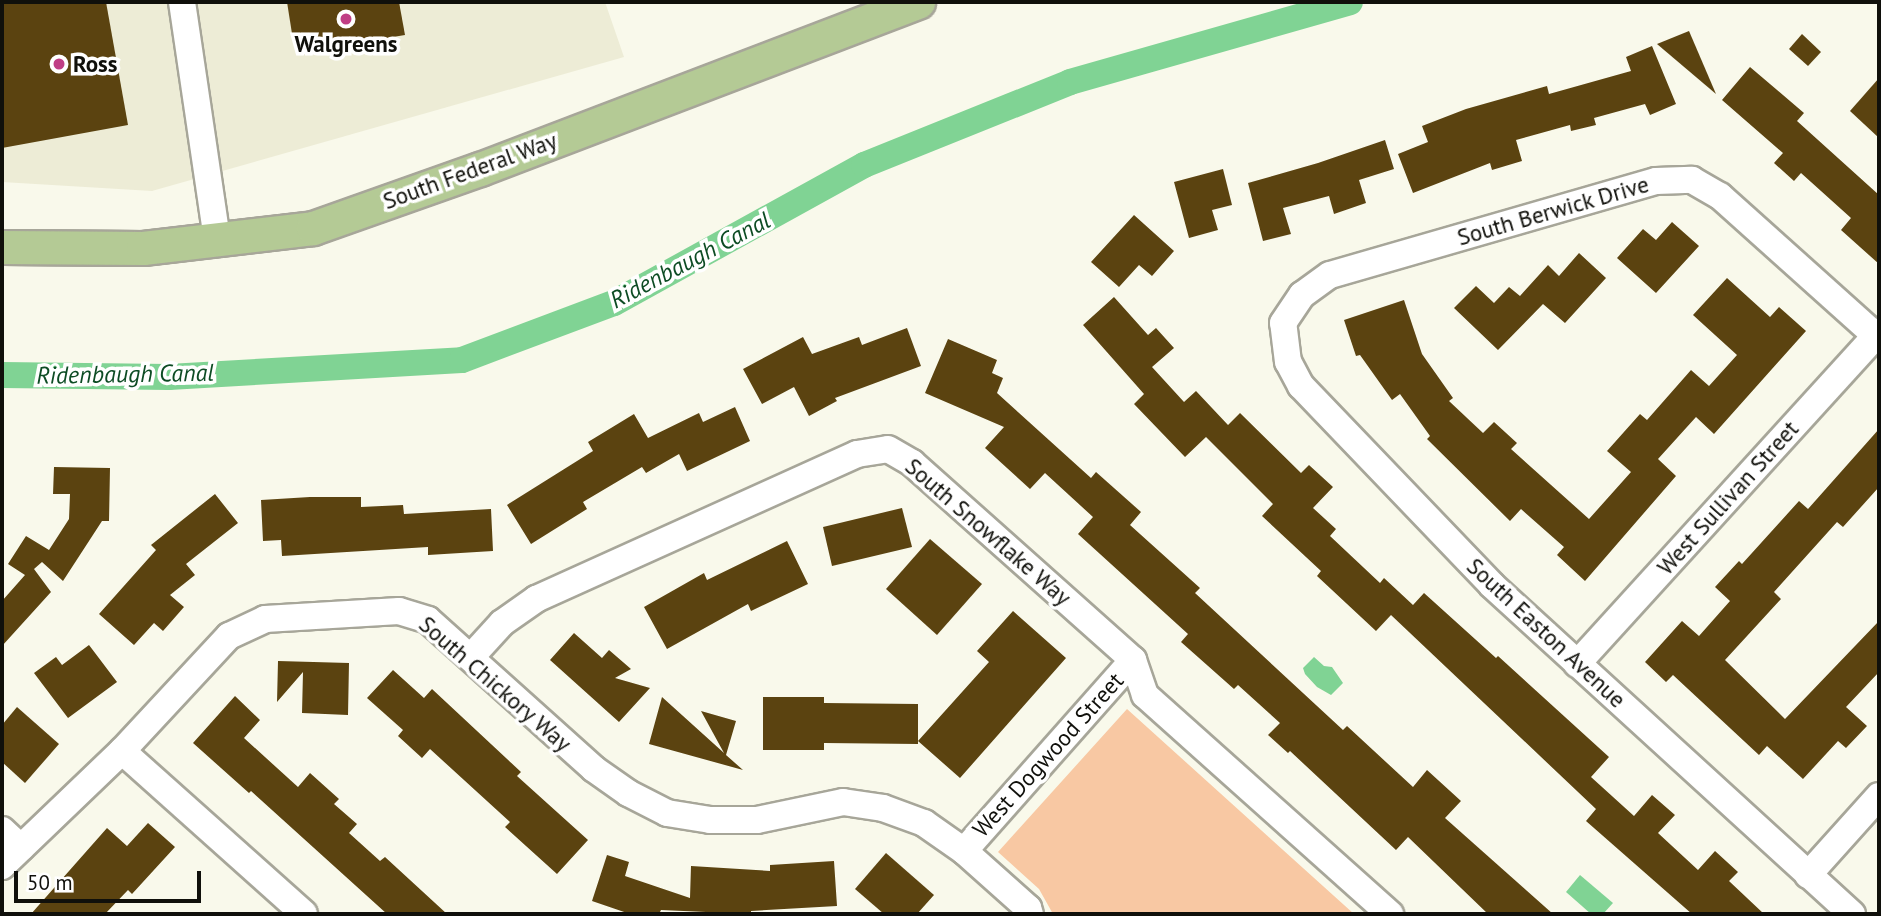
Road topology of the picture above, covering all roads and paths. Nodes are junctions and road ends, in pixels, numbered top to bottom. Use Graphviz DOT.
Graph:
graph roads {
  1 [pos="182,2"];
  2 [pos="918,2"];
  3 [pos="217,240"];
  4 [pos="2,247"];
  5 [pos="1283,323"];
  6 [pos="1877,334"];
  7 [pos="471,657"];
  8 [pos="1133,660"];
  9 [pos="1577,664"];
  10 [pos="122,751"];
  11 [pos="1879,796"];
  12 [pos="2,830"];
  13 [pos="21,848"];
  14 [pos="964,850"];
  15 [pos="2,866"];
  16 [pos="1808,875"];
  17 [pos="304,914"];
  18 [pos="1030,914"];
  19 [pos="1390,914"];
  20 [pos="1852,914"];
  1 -- 3 [label="street"];
  2 -- 3 [label="main road, South Federal Way"];
  3 -- 4 [label="main road, South Federal Way"];
  5 -- 6 [label="street, South Berwick Drive"];
  5 -- 9 [label="street, South Easton Avenue"];
  6 -- 9 [label="street, West Sullivan Street"];
  7 -- 8 [label="street, South Snowflake Way"];
  7 -- 10 [label="street, South Chickory Way"];
  7 -- 14 [label="street, South Chickory Way"];
  8 -- 14 [label="street, West Dogwood Street"];
  8 -- 19 [label="street, South Snowflake Way"];
  9 -- 16 [label="street, South Easton Avenue"];
  10 -- 13 [label="street, South Chickory Way"];
  10 -- 17 [label="street"];
  11 -- 16 [label="street"];
  12 -- 13 [label="street"];
  13 -- 15 [label="street, South Chickory Way"];
  14 -- 18 [label="street, South Chickory Way"];
  16 -- 20 [label="street, South Easton Avenue"];
}
